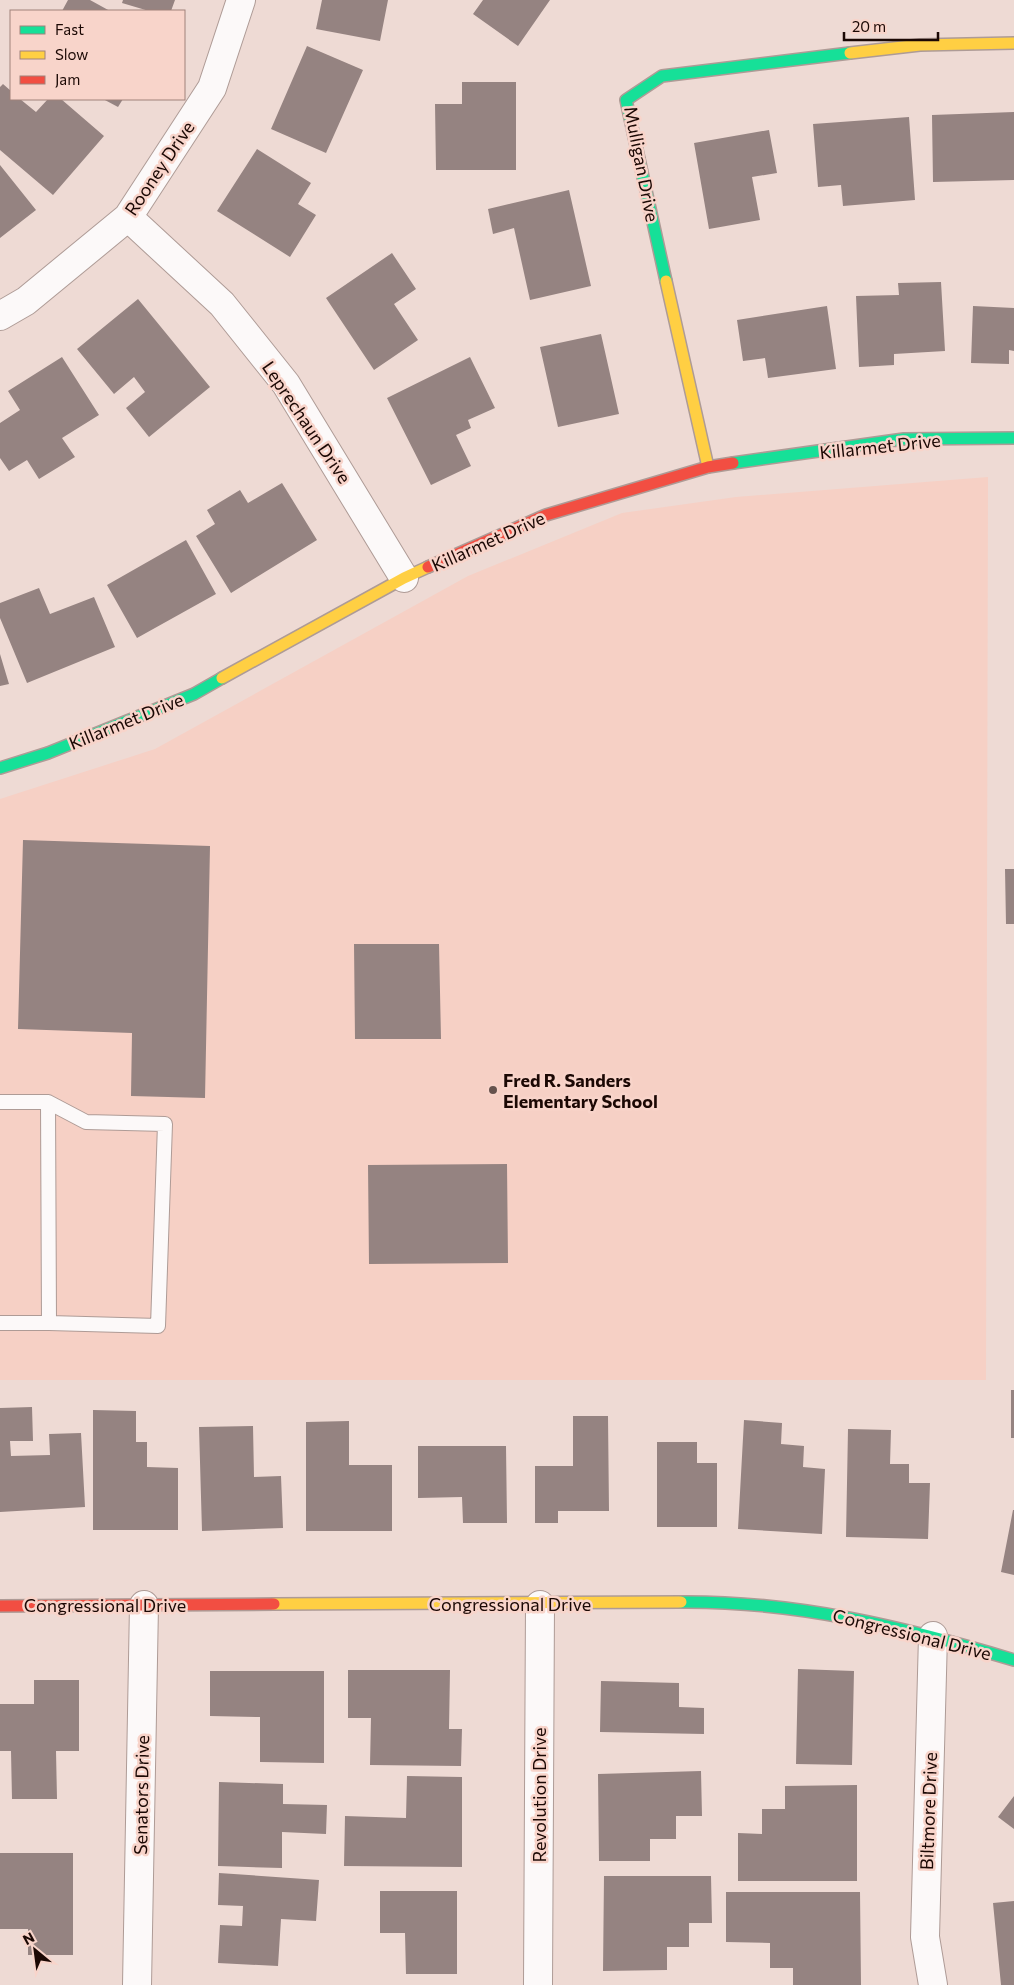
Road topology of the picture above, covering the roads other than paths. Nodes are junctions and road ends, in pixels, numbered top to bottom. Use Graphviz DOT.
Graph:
graph roads {
  1 [pos="241,0"];
  2 [pos="1014,43"];
  3 [pos="128,217"];
  4 [pos="0,316"];
  5 [pos="1014,438"];
  6 [pos="708,467"];
  7 [pos="404,578"];
  8 [pos="0,768"];
  9 [pos="0,1102"];
  10 [pos="48,1102"];
  11 [pos="0,1323"];
  12 [pos="49,1323"];
  13 [pos="144,1605"];
  14 [pos="540,1605"];
  15 [pos="0,1606"];
  16 [pos="933,1636"];
  17 [pos="1014,1660"];
  18 [pos="137,1985"];
  19 [pos="538,1985"];
  20 [pos="933,1985"];
  1 -- 3 [label="street, Rooney Drive"];
  2 -- 6 [label="street, Mulligan Drive"];
  3 -- 4 [label="street, Rooney Drive"];
  3 -- 7 [label="street, Leprechaun Drive"];
  5 -- 6 [label="street, Killarmet Drive"];
  6 -- 7 [label="street, Killarmet Drive"];
  7 -- 8 [label="street, Killarmet Drive"];
  9 -- 10 [label="lane"];
  10 -- 12 [label="lane"];
  10 -- 12 [label="lane"];
  11 -- 12 [label="lane"];
  13 -- 14 [label="street, Congressional Drive"];
  13 -- 15 [label="street, Congressional Drive"];
  13 -- 18 [label="street, Senators Drive"];
  14 -- 16 [label="street, Congressional Drive"];
  14 -- 19 [label="street, Revolution Drive"];
  16 -- 17 [label="street, Congressional Drive"];
  16 -- 20 [label="street, Biltmore Drive"];
}
